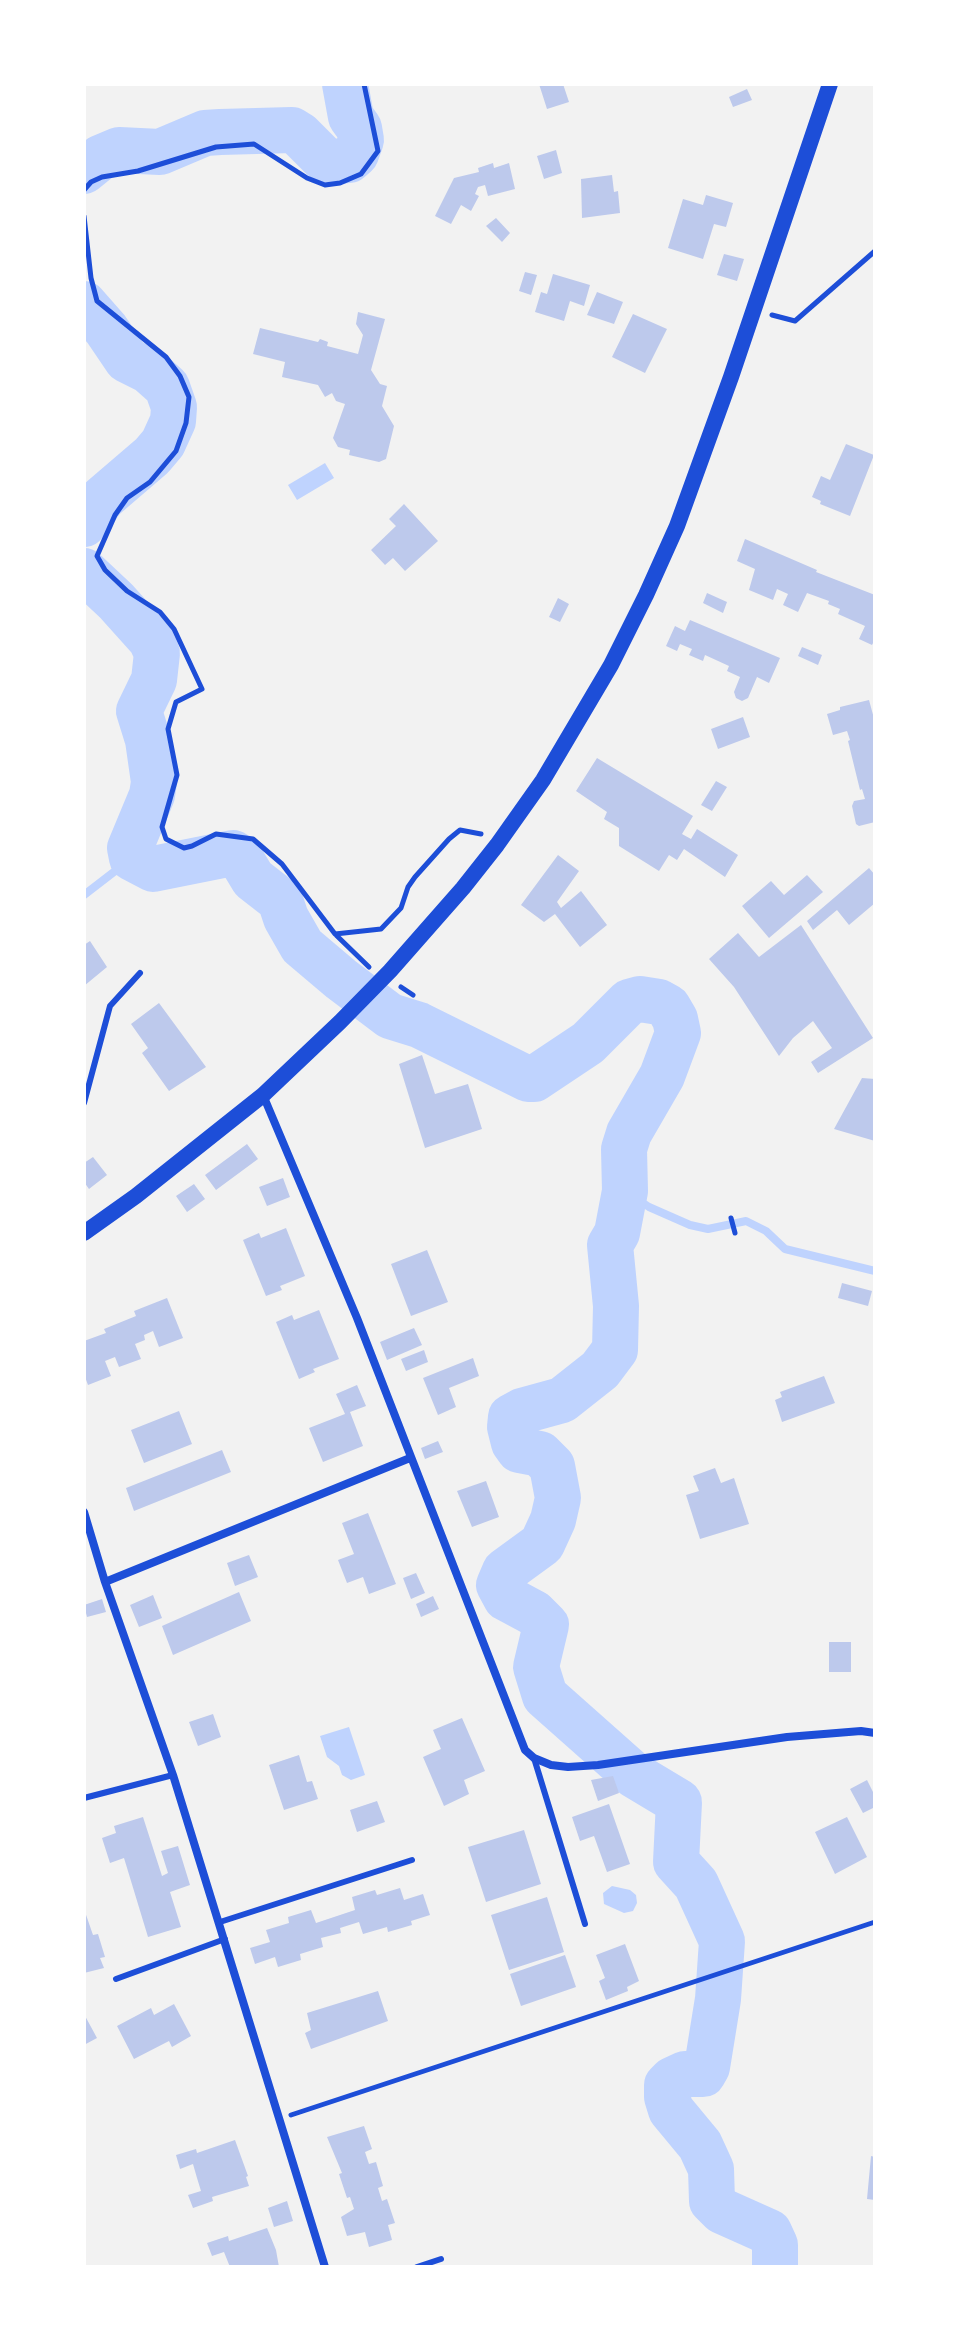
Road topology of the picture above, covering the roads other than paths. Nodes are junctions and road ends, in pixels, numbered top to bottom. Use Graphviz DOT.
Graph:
graph roads {
  1 [pos="830,84"];
  2 [pos="140,973"];
  3 [pos="263,1095"];
  4 [pos="84,1103"];
  5 [pos="84,1233"];
  6 [pos="410,1458"];
  7 [pos="84,1512"];
  8 [pos="105,1582"];
  9 [pos="875,1733"];
  10 [pos="534,1758"];
  11 [pos="173,1775"];
  12 [pos="84,1798"];
  13 [pos="412,1860"];
  14 [pos="220,1922"];
  15 [pos="585,1924"];
  16 [pos="225,1939"];
  17 [pos="116,1979"];
  18 [pos="441,2259"];
  19 [pos="325,2267"];
  20 [pos="417,2267"];
  1 -- 3 [label="main road"];
  2 -- 4 [label="lane"];
  3 -- 5 [label="main road"];
  3 -- 6 [label="street"];
  6 -- 8 [label="street"];
  6 -- 10 [label="street"];
  7 -- 8 [label="street"];
  8 -- 11 [label="street"];
  9 -- 10 [label="street"];
  10 -- 15 [label="lane"];
  11 -- 12 [label="lane"];
  11 -- 14 [label="street"];
  13 -- 14 [label="lane"];
  14 -- 16 [label="street"];
  16 -- 17 [label="lane"];
  16 -- 19 [label="street"];
  18 -- 20 [label="lane"];
}
